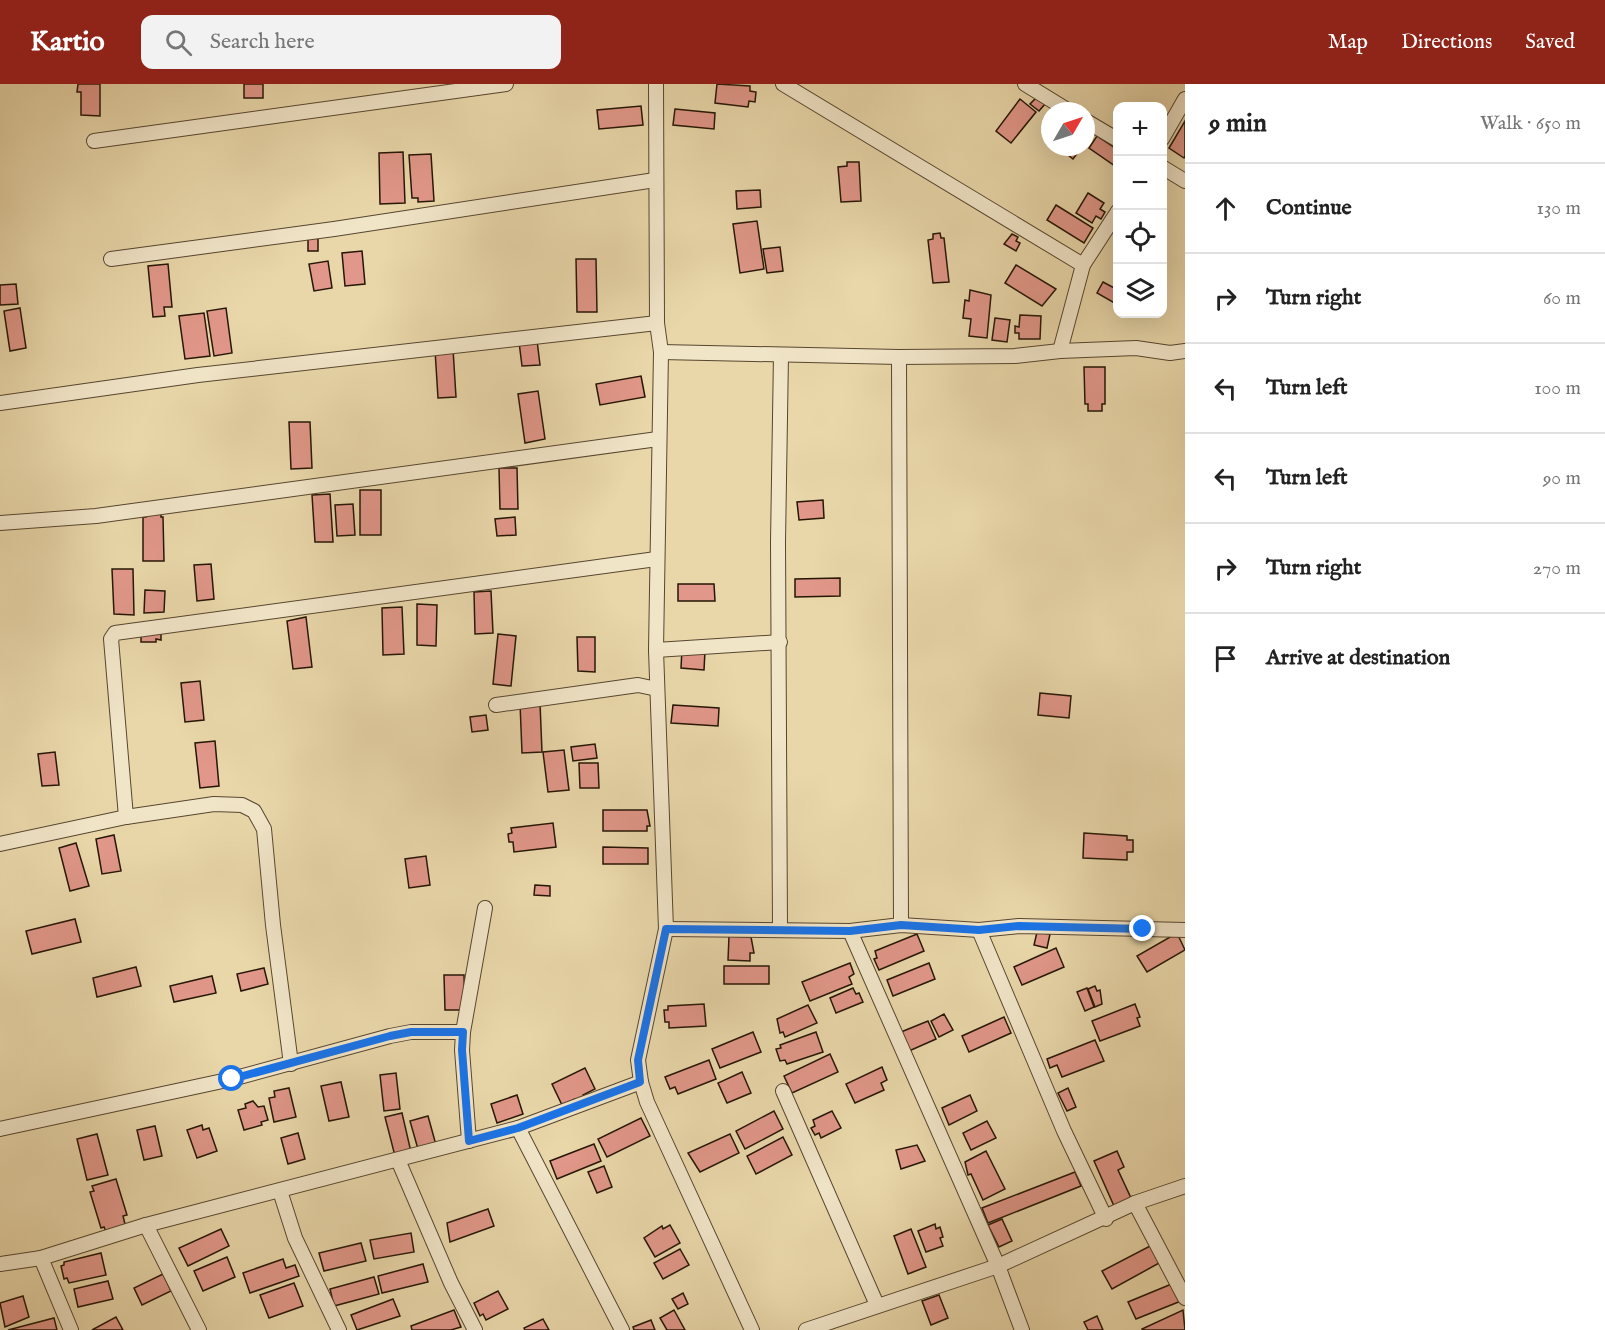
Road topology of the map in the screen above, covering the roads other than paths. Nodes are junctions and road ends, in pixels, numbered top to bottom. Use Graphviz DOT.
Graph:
graph roads {
  1 [pos="506,84"];
  2 [pos="656,84"];
  3 [pos="783,84"];
  4 [pos="1025,84"];
  5 [pos="1185,99"];
  6 [pos="1054,102"];
  7 [pos="1095,126"];
  8 [pos="1167,130"];
  9 [pos="1113,137"];
  10 [pos="94,141"];
  11 [pos="1167,170"];
  12 [pos="655,180"];
  13 [pos="1185,181"];
  14 [pos="1113,219"];
  15 [pos="111,259"];
  16 [pos="1083,265"];
  17 [pos="657,322"];
  18 [pos="1060,351"];
  19 [pos="1185,351"];
  20 [pos="661,352"];
  21 [pos="781,355"];
  22 [pos="899,357"];
  23 [pos="0,403"];
  24 [pos="658,439"];
  25 [pos="0,524"];
  26 [pos="656,559"];
  27 [pos="780,642"];
  28 [pos="656,650"];
  29 [pos="657,689"];
  30 [pos="496,705"];
  31 [pos="126,817"];
  32 [pos="0,844"];
  33 [pos="485,908"];
  34 [pos="901,925"];
  35 [pos="666,929"];
  36 [pos="780,930"];
  37 [pos="979,930"];
  38 [pos="1185,930"];
  39 [pos="850,931"];
  40 [pos="463,1032"];
  41 [pos="291,1064"];
  42 [pos="640,1082"];
  43 [pos="783,1091"];
  44 [pos="518,1128"];
  45 [pos="0,1130"];
  46 [pos="469,1141"];
  47 [pos="398,1160"];
  48 [pos="1185,1185"];
  49 [pos="280,1191"];
  50 [pos="1136,1203"];
  51 [pos="1106,1219"];
  52 [pos="146,1225"];
  53 [pos="41,1258"];
  54 [pos="0,1264"];
  55 [pos="998,1266"];
  56 [pos="1185,1298"];
  57 [pos="877,1305"];
  58 [pos="71,1330"];
  59 [pos="199,1330"];
  60 [pos="339,1330"];
  61 [pos="475,1330"];
  62 [pos="622,1330"];
  63 [pos="752,1330"];
  64 [pos="806,1330"];
  65 [pos="1022,1330"];
  1 -- 10 [label="street"];
  2 -- 12 [label="street"];
  3 -- 16 [label="street"];
  4 -- 6 [label="street"];
  5 -- 8 [label="street"];
  7 -- 9 [label="street"];
  11 -- 13 [label="street"];
  12 -- 15 [label="street"];
  12 -- 17 [label="street"];
  14 -- 16 [label="street"];
  16 -- 18 [label="street"];
  17 -- 20 [label="street"];
  17 -- 23 [label="street"];
  18 -- 19 [label="street"];
  18 -- 22 [label="street"];
  20 -- 21 [label="street"];
  20 -- 24 [label="street"];
  21 -- 22 [label="street"];
  21 -- 27 [label="street"];
  22 -- 34 [label="street"];
  24 -- 25 [label="street"];
  24 -- 26 [label="street"];
  26 -- 28 [label="street"];
  26 -- 31 [label="street"];
  27 -- 28 [label="street"];
  27 -- 36 [label="street"];
  28 -- 29 [label="street"];
  29 -- 30 [label="street"];
  29 -- 35 [label="street"];
  31 -- 32 [label="street"];
  31 -- 41 [label="street"];
  33 -- 40 [label="street"];
  34 -- 37 [label="street"];
  34 -- 39 [label="street"];
  35 -- 36 [label="street"];
  35 -- 42 [label="street"];
  36 -- 39 [label="street"];
  37 -- 38 [label="street"];
  37 -- 51 [label="street"];
  39 -- 55 [label="street"];
  40 -- 41 [label="street"];
  40 -- 46 [label="street"];
  41 -- 45 [label="street"];
  42 -- 44 [label="street"];
  42 -- 63 [label="street"];
  43 -- 57 [label="street"];
  44 -- 46 [label="street"];
  44 -- 62 [label="street"];
  46 -- 47 [label="street"];
  47 -- 49 [label="street"];
  47 -- 61 [label="street"];
  48 -- 50 [label="street"];
  49 -- 52 [label="street"];
  49 -- 60 [label="street"];
  50 -- 51 [label="street"];
  50 -- 56 [label="street"];
  51 -- 55 [label="street"];
  52 -- 53 [label="street"];
  52 -- 59 [label="street"];
  53 -- 54 [label="street"];
  53 -- 58 [label="street"];
  55 -- 57 [label="street"];
  55 -- 65 [label="street"];
  57 -- 64 [label="street"];
}
